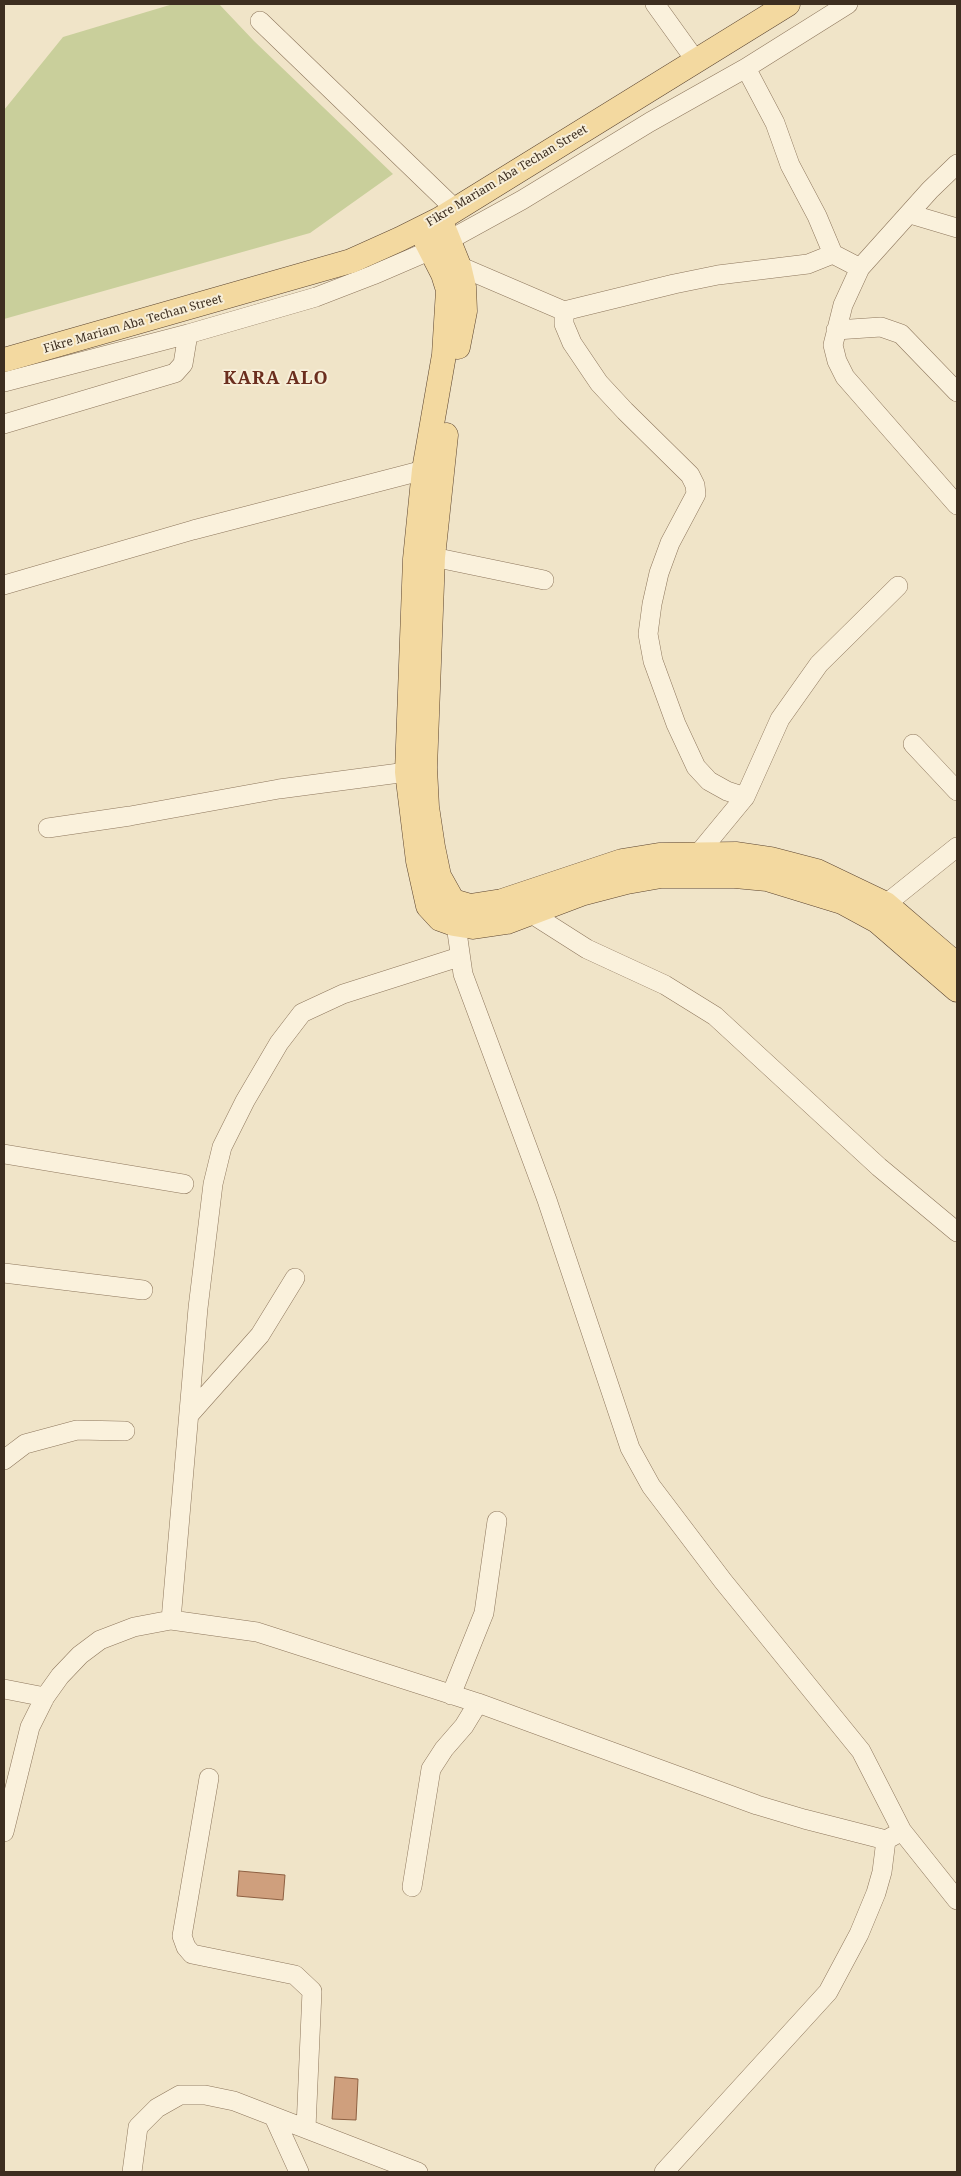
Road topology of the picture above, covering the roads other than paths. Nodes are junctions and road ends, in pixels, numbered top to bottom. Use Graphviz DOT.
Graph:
graph roads {
  1 [pos="655,4"];
  2 [pos="788,4"];
  3 [pos="848,4"];
  4 [pos="260,21"];
  5 [pos="696,61"];
  6 [pos="746,68"];
  7 [pos="957,164"];
  8 [pos="910,214"];
  9 [pos="957,228"];
  10 [pos="439,229"];
  11 [pos="833,254"];
  12 [pos="459,266"];
  13 [pos="860,268"];
  14 [pos="564,311"];
  15 [pos="836,330"];
  16 [pos="188,334"];
  17 [pos="4,360"];
  18 [pos="4,382"];
  19 [pos="957,392"];
  20 [pos="4,424"];
  21 [pos="424,470"];
  22 [pos="957,505"];
  23 [pos="432,557"];
  24 [pos="544,580"];
  25 [pos="4,585"];
  26 [pos="898,586"];
  27 [pos="913,744"];
  28 [pos="408,772"];
  29 [pos="957,791"];
  30 [pos="745,797"];
  31 [pos="48,828"];
  32 [pos="957,847"];
  33 [pos="698,854"];
  34 [pos="886,904"];
  35 [pos="454,913"];
  36 [pos="532,914"];
  37 [pos="459,957"];
  38 [pos="957,965"];
  39 [pos="957,990"];
  40 [pos="4,1154"];
  41 [pos="184,1184"];
  42 [pos="957,1232"];
  43 [pos="4,1273"];
  44 [pos="295,1278"];
  45 [pos="144,1290"];
  46 [pos="189,1415"];
  47 [pos="124,1431"];
  48 [pos="4,1460"];
  49 [pos="497,1521"];
  50 [pos="171,1620"];
  51 [pos="4,1689"];
  52 [pos="451,1695"];
  53 [pos="45,1697"];
  54 [pos="478,1704"];
  55 [pos="209,1778"];
  56 [pos="4,1832"];
  57 [pos="894,1835"];
  58 [pos="412,1887"];
  59 [pos="957,1900"];
  60 [pos="274,2118"];
  61 [pos="306,2128"];
  62 [pos="132,2172"];
  63 [pos="299,2172"];
  64 [pos="418,2172"];
  65 [pos="664,2172"];
  1 -- 5 [label="street"];
  2 -- 5 [label="main road, Fikre Mariam Aba Techan Street"];
  3 -- 6 [label="street"];
  4 -- 10 [label="street"];
  5 -- 10 [label="main road, Fikre Mariam Aba Techan Street"];
  6 -- 10 [label="street"];
  6 -- 11 [label="street"];
  7 -- 8 [label="street"];
  8 -- 9 [label="street"];
  8 -- 13 [label="street"];
  10 -- 12 [label="main road"];
  10 -- 16 [label="street"];
  10 -- 17 [label="main road, Fikre Mariam Aba Techan Street"];
  10 -- 21 [label="main road"];
  11 -- 13 [label="street"];
  11 -- 14 [label="street"];
  12 -- 14 [label="street"];
  12 -- 23 [label="main road"];
  13 -- 15 [label="street"];
  14 -- 30 [label="street"];
  15 -- 19 [label="street"];
  15 -- 22 [label="street"];
  16 -- 18 [label="street"];
  16 -- 20 [label="street"];
  21 -- 25 [label="street"];
  21 -- 28 [label="main road"];
  23 -- 24 [label="street"];
  23 -- 35 [label="main road"];
  26 -- 30 [label="street"];
  27 -- 29 [label="street"];
  28 -- 31 [label="street"];
  28 -- 35 [label="main road"];
  30 -- 33 [label="street"];
  32 -- 34 [label="street"];
  33 -- 34 [label="main road"];
  33 -- 35 [label="main road"];
  34 -- 38 [label="main road"];
  35 -- 36 [label="main road"];
  35 -- 37 [label="street"];
  36 -- 39 [label="main road"];
  36 -- 42 [label="street"];
  37 -- 46 [label="street"];
  37 -- 57 [label="street"];
  40 -- 41 [label="street"];
  43 -- 45 [label="street"];
  44 -- 46 [label="street"];
  46 -- 50 [label="street"];
  47 -- 48 [label="street"];
  49 -- 52 [label="street"];
  50 -- 52 [label="street"];
  50 -- 53 [label="street"];
  51 -- 53 [label="street"];
  52 -- 54 [label="street"];
  53 -- 56 [label="street"];
  54 -- 57 [label="street"];
  54 -- 58 [label="street"];
  55 -- 61 [label="street"];
  57 -- 59 [label="street"];
  57 -- 65 [label="street"];
  60 -- 61 [label="street"];
  60 -- 62 [label="street"];
  60 -- 63 [label="street"];
  61 -- 64 [label="street"];
}
